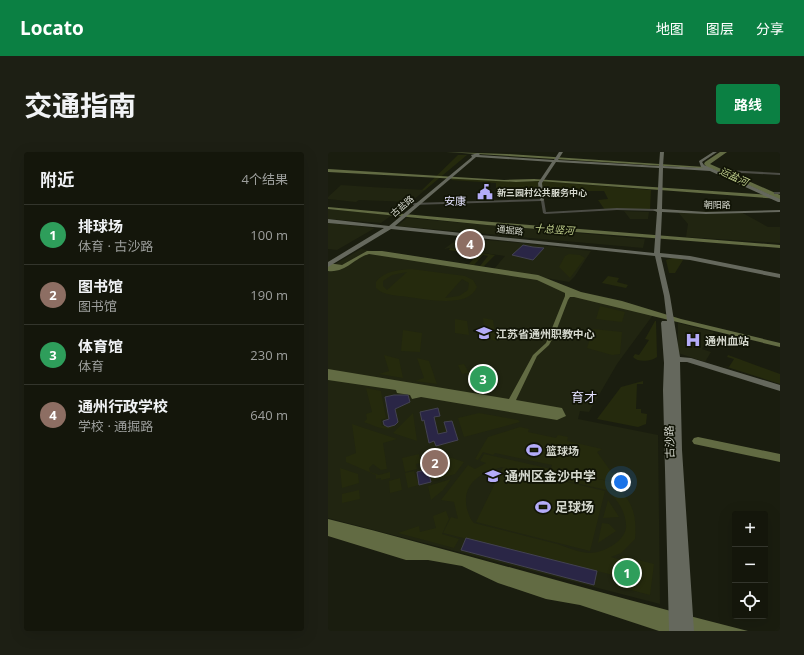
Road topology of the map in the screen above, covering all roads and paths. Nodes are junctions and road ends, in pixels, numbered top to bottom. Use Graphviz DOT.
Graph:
graph roads {
  1 [pos="561,152"];
  2 [pos="661,152"];
  3 [pos="714,152"];
  4 [pos="476,154"];
  5 [pos="556,159"];
  6 [pos="660,166"];
  7 [pos="709,170"];
  8 [pos="726,171"];
  9 [pos="780,174"];
  10 [pos="780,193"];
  11 [pos="775,196"];
  12 [pos="542,200"];
  13 [pos="780,201"];
  14 [pos="415,204"];
  15 [pos="657,210"];
  16 [pos="780,212"];
  17 [pos="328,220"];
  18 [pos="388,226"];
  19 [pos="655,253"];
  20 [pos="329,263"];
  21 [pos="780,274"];
  22 [pos="672,361"];
  23 [pos="780,388"];
  24 [pos="780,393"];
  25 [pos="680,602"];
  26 [pos="676,631"];
  27 [pos="687,631"];
  1 -- 5 [label="main road"];
  2 -- 6 [label="main road, 古沙路"];
  3 -- 7 [label="main road"];
  4 -- 5 [label="main road"];
  4 -- 14 [label="main road, 古盐路"];
  5 -- 6 [label="main road"];
  5 -- 12 [label="main road"];
  6 -- 7 [label="main road"];
  6 -- 15 [label="main road, 古沙路"];
  7 -- 11 [label="main road"];
  8 -- 9 [label="street"];
  10 -- 11 [label="street"];
  11 -- 13 [label="main road"];
  12 -- 14 [label="street"];
  12 -- 15 [label="street"];
  14 -- 18 [label="main road, 古盐路"];
  15 -- 16 [label="main road, 朝阳路"];
  15 -- 19 [label="main road, 古沙路"];
  17 -- 18 [label="main road, 通掘路"];
  18 -- 19 [label="main road, 通掘路"];
  18 -- 20 [label="main road, 古盐路"];
  19 -- 21 [label="main road"];
  19 -- 21 [label="main road"];
  19 -- 22 [label="main road, 古沙路"];
  22 -- 23 [label="main road"];
  22 -- 24 [label="main road"];
  22 -- 25 [label="main road, 古沙路"];
  22 -- 25 [label="main road, 古沙路"];
  25 -- 26 [label="main road, 古沙路"];
  25 -- 27 [label="main road, 古沙路"];
}
